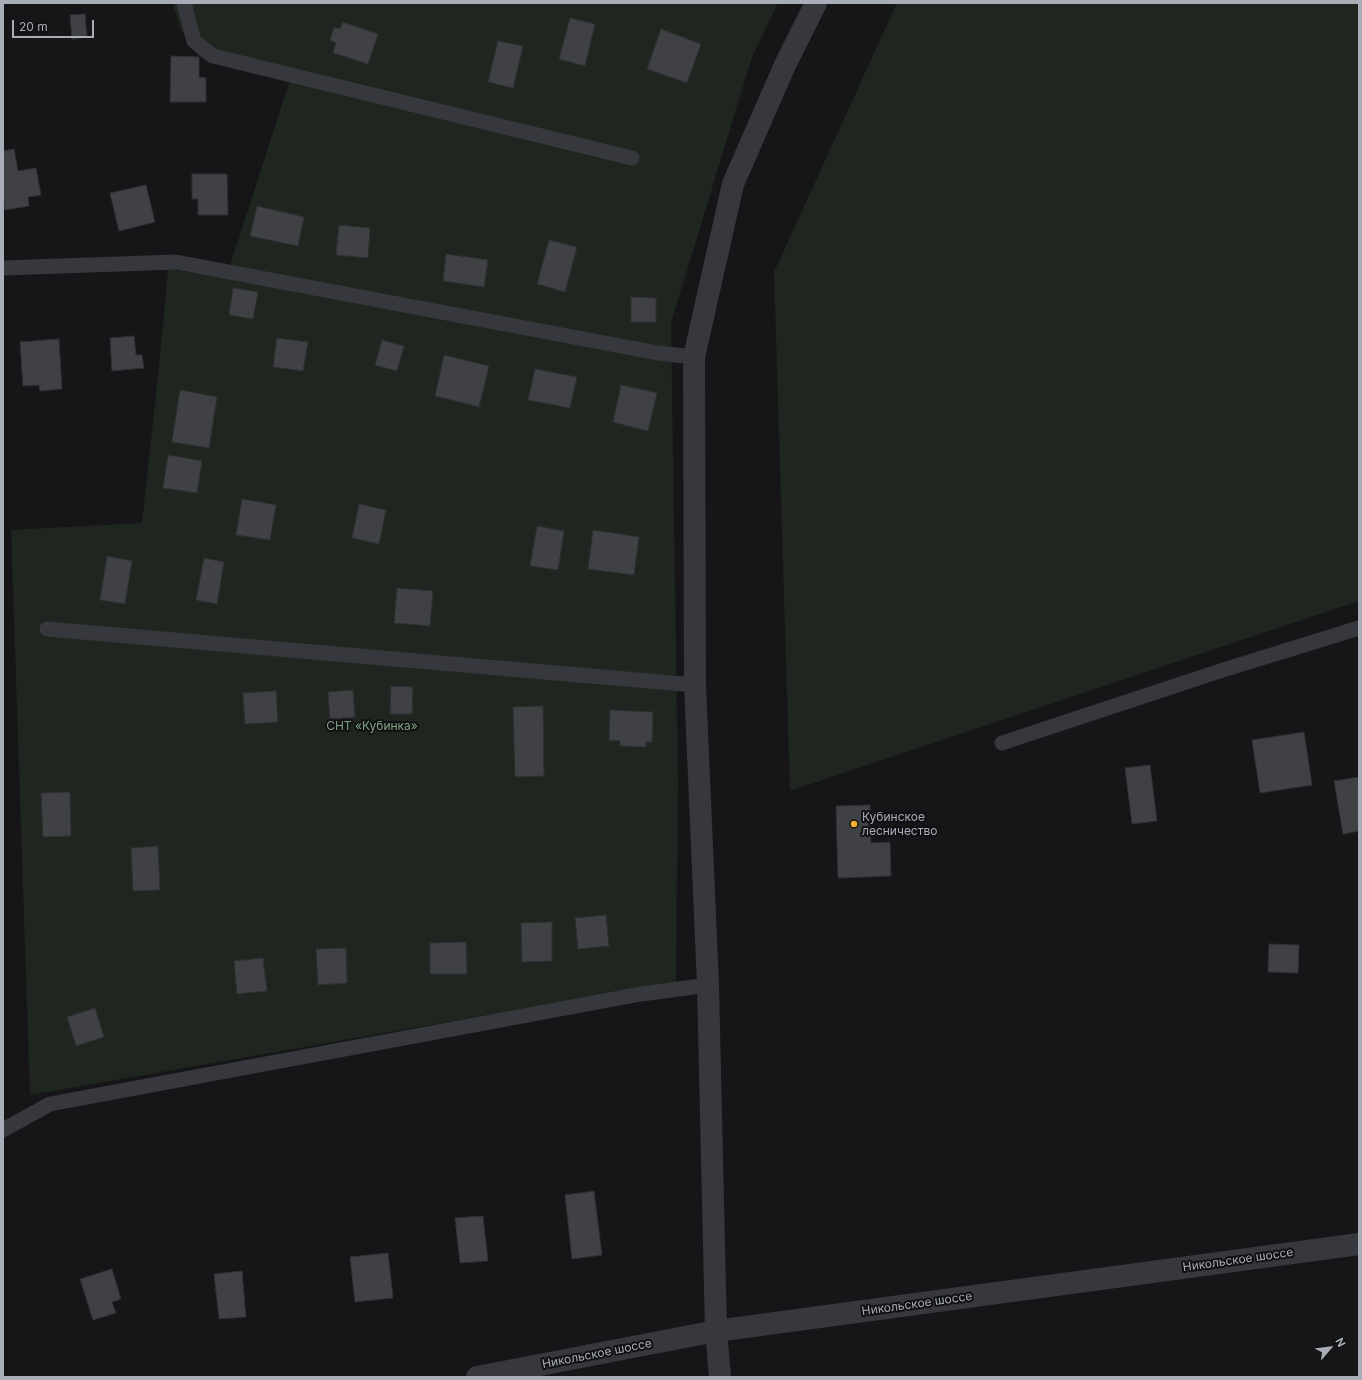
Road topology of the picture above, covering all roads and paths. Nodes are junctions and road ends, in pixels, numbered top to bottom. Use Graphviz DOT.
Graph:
graph roads {
  1 [pos="184,3"];
  2 [pos="816,3"];
  3 [pos="632,158"];
  4 [pos="3,268"];
  5 [pos="694,357"];
  6 [pos="1359,628"];
  7 [pos="47,629"];
  8 [pos="695,685"];
  9 [pos="1002,743"];
  10 [pos="708,985"];
  11 [pos="3,1130"];
  12 [pos="1359,1244"];
  13 [pos="716,1331"];
  14 [pos="477,1377"];
  15 [pos="720,1377"];
  1 -- 3 [label="lane"];
  2 -- 5 [label="street"];
  4 -- 5 [label="lane"];
  5 -- 8 [label="street"];
  6 -- 9 [label="lane"];
  7 -- 8 [label="lane"];
  8 -- 10 [label="street"];
  10 -- 11 [label="lane"];
  10 -- 13 [label="street"];
  12 -- 13 [label="street, Никольское шоссе"];
  13 -- 14 [label="street, Никольское шоссе"];
  13 -- 15 [label="street"];
}
